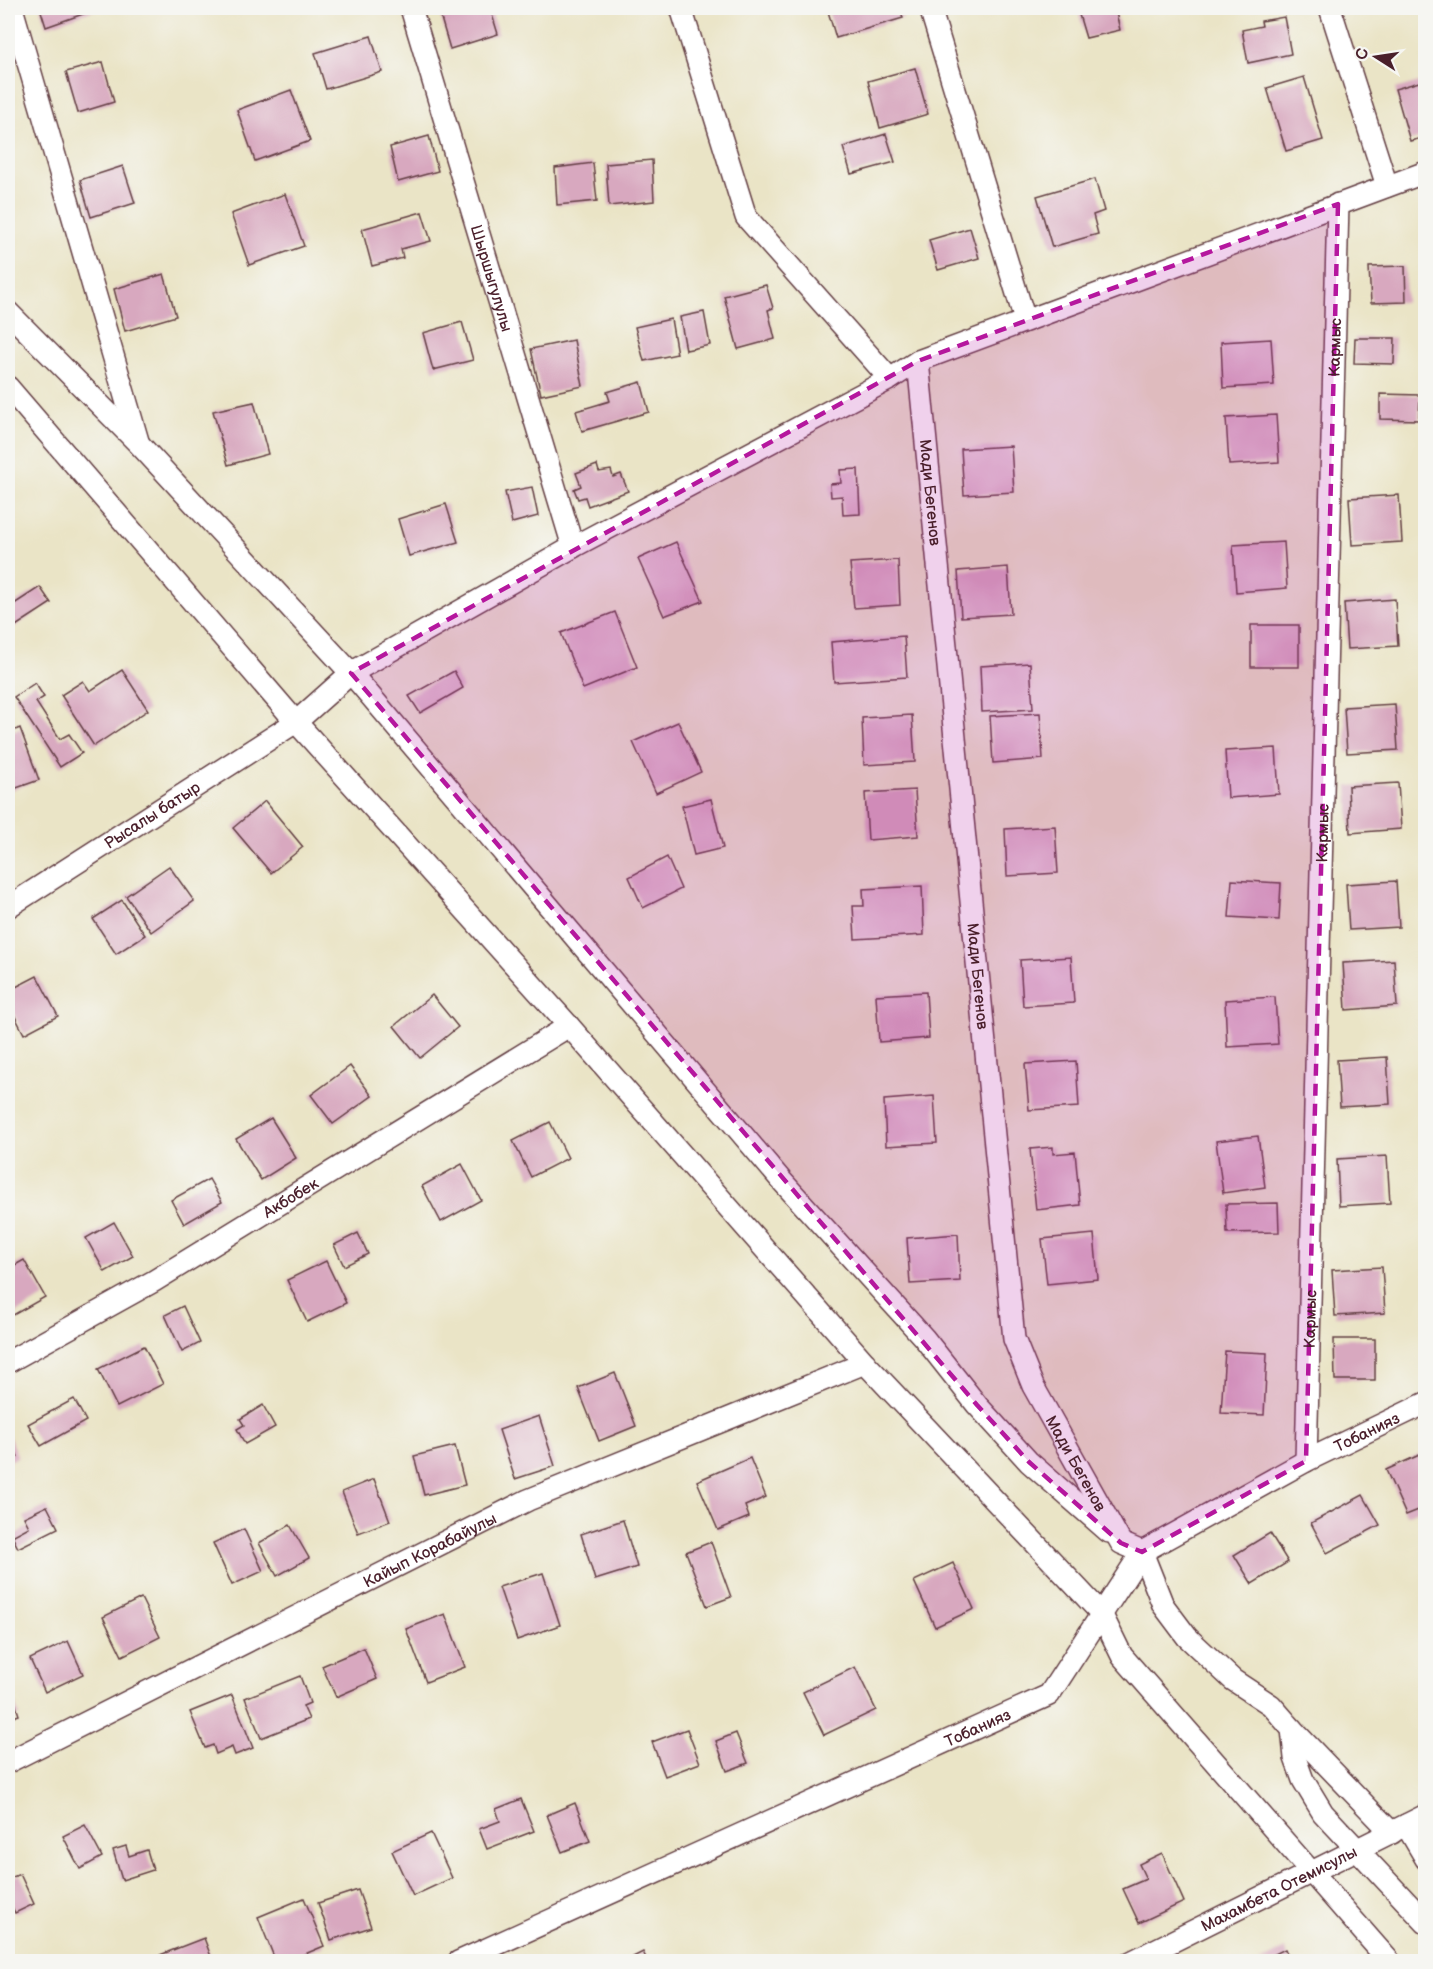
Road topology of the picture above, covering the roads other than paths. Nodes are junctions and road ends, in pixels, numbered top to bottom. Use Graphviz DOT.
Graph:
graph roads {
  1 [pos="12,8"];
  2 [pos="411,8"];
  3 [pos="681,8"];
  4 [pos="930,8"];
  5 [pos="1330,8"];
  6 [pos="1425,172"];
  7 [pos="1387,186"];
  8 [pos="1338,204"];
  9 [pos="8,312"];
  10 [pos="1025,320"];
  11 [pos="918,361"];
  12 [pos="890,380"];
  13 [pos="8,387"];
  14 [pos="139,444"];
  15 [pos="573,547"];
  16 [pos="351,674"];
  17 [pos="296,722"];
  18 [pos="8,907"];
  19 [pos="569,1026"];
  20 [pos="8,1362"];
  21 [pos="865,1363"];
  22 [pos="1425,1403"];
  23 [pos="1306,1461"];
  24 [pos="1121,1543"];
  25 [pos="1142,1551"];
  26 [pos="1101,1613"];
  27 [pos="1292,1729"];
  28 [pos="8,1762"];
  29 [pos="1425,1815"];
  30 [pos="1399,1829"];
  31 [pos="1358,1850"];
  32 [pos="1425,1859"];
  33 [pos="1312,1873"];
  34 [pos="1425,1923"];
  35 [pos="458,1962"];
  36 [pos="1131,1962"];
  37 [pos="1390,1962"];
  1 -- 14 [label="street"];
  2 -- 15 [label="street, Шыршыгулулы"];
  3 -- 12 [label="street"];
  4 -- 10 [label="street"];
  5 -- 7 [label="street"];
  6 -- 7 [label="street, Рысалы батыр"];
  7 -- 8 [label="street, Рысалы батыр"];
  8 -- 10 [label="street, Рысалы батыр"];
  8 -- 23 [label="street, Кармыс"];
  9 -- 14 [label="street"];
  10 -- 11 [label="street, Рысалы батыр"];
  11 -- 12 [label="street, Рысалы батыр"];
  11 -- 24 [label="street, Мади Бегенов"];
  12 -- 15 [label="street, Рысалы батыр"];
  13 -- 17 [label="street"];
  14 -- 16 [label="street"];
  15 -- 16 [label="street, Рысалы батыр"];
  16 -- 17 [label="street, Рысалы батыр"];
  16 -- 24 [label="street"];
  17 -- 18 [label="street, Рысалы батыр"];
  17 -- 19 [label="street"];
  19 -- 20 [label="street, Акбобек"];
  19 -- 21 [label="street"];
  21 -- 26 [label="street"];
  21 -- 28 [label="street, Кайып Корабайулы"];
  22 -- 23 [label="street, Тобанияз"];
  23 -- 25 [label="street, Тобанияз"];
  24 -- 25 [label="street"];
  25 -- 26 [label="street, Тобанияз"];
  25 -- 27 [label="street"];
  26 -- 33 [label="street"];
  26 -- 35 [label="street, Тобанияз"];
  27 -- 30 [label="street"];
  27 -- 31 [label="street"];
  29 -- 30 [label="street, Махамбета Отемисулы"];
  30 -- 31 [label="street, Махамбета Отемисулы"];
  30 -- 32 [label="street"];
  31 -- 33 [label="street, Махамбета Отемисулы"];
  31 -- 34 [label="street"];
  33 -- 36 [label="street, Махамбета Отемисулы"];
  33 -- 37 [label="street"];
}
